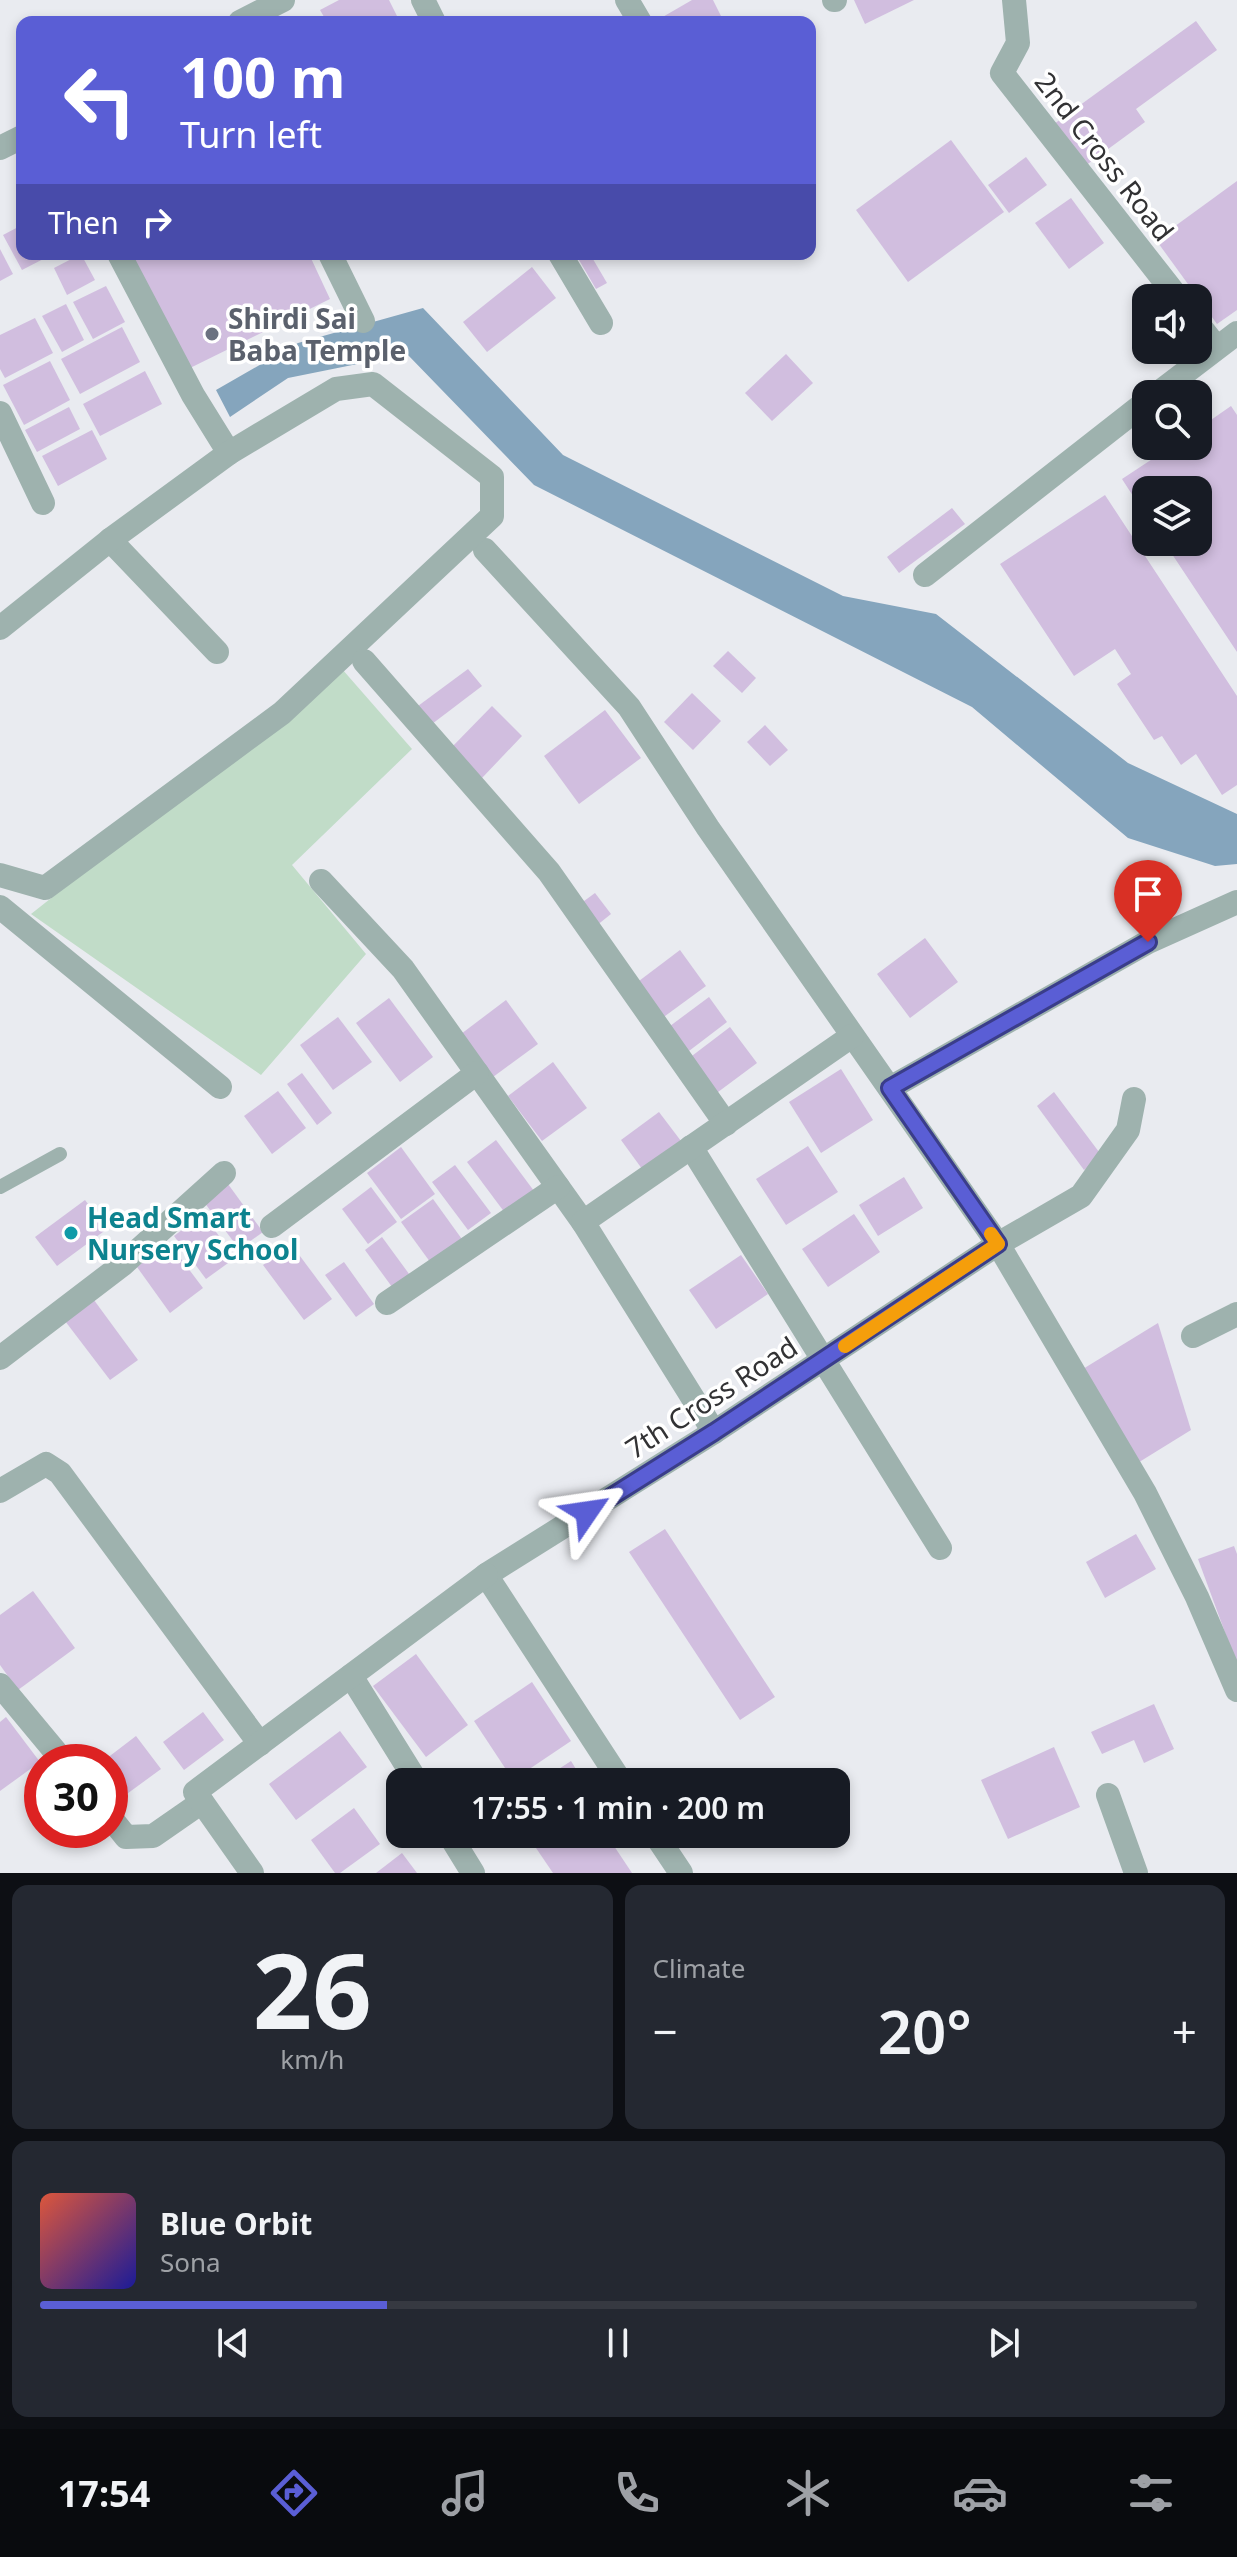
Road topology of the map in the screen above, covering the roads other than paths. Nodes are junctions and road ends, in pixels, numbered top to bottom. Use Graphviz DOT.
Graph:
graph roads {
  1 [pos="283,0"];
  2 [pos="1014,0"];
  3 [pos="252,16"];
  4 [pos="122,260"];
  5 [pos="333,260"];
  6 [pos="564,260"];
  7 [pos="1167,284"];
  8 [pos="363,321"];
  9 [pos="601,323"];
  10 [pos="1237,333"];
  11 [pos="1212,342"];
  12 [pos="1216,347"];
  13 [pos="1175,380"];
  14 [pos="0,413"];
  15 [pos="1132,413"];
  16 [pos="229,453"];
  17 [pos="43,503"];
  18 [pos="110,540"];
  19 [pos="485,550"];
  20 [pos="925,575"];
  21 [pos="0,628"];
  22 [pos="217,652"];
  23 [pos="364,661"];
  24 [pos="0,875"];
  25 [pos="321,881"];
  26 [pos="1237,902"];
  27 [pos="0,907"];
  28 [pos="852,1036"];
  29 [pos="477,1073"];
  30 [pos="220,1087"];
  31 [pos="890,1088"];
  32 [pos="1134,1099"];
  33 [pos="726,1124"];
  34 [pos="691,1147"];
  35 [pos="60,1154"];
  36 [pos="224,1173"];
  37 [pos="0,1187"];
  38 [pos="558,1187"];
  39 [pos="583,1222"];
  40 [pos="272,1226"];
  41 [pos="998,1244"];
  42 [pos="387,1303"];
  43 [pos="1237,1314"];
  44 [pos="1193,1336"];
  45 [pos="0,1358"];
  46 [pos="824,1359"];
  47 [pos="714,1432"];
  48 [pos="0,1491"];
  49 [pos="940,1548"];
  50 [pos="486,1575"];
  51 [pos="351,1676"];
  52 [pos="0,1685"];
  53 [pos="1237,1690"];
  54 [pos="49,1744"];
  55 [pos="260,1744"];
  56 [pos="408,1768"];
  57 [pos="612,1768"];
  58 [pos="1108,1795"];
  59 [pos="202,1802"];
  60 [pos="128,1837"];
  61 [pos="458,1848"];
  62 [pos="664,1848"];
  63 [pos="252,1873"];
  64 [pos="473,1873"];
  65 [pos="681,1873"];
  66 [pos="1136,1873"];
  1 -- 3 [label="street"];
  2 -- 7 [label="street, 2nd Cross Road"];
  4 -- 16 [label="street"];
  5 -- 8 [label="street"];
  6 -- 9 [label="street"];
  10 -- 12 [label="street"];
  11 -- 12 [label="street"];
  12 -- 13 [label="street"];
  14 -- 17 [label="street"];
  15 -- 20 [label="street"];
  16 -- 18 [label="street"];
  16 -- 24 [label="street"];
  18 -- 21 [label="street"];
  18 -- 22 [label="street"];
  19 -- 28 [label="street"];
  23 -- 33 [label="street"];
  25 -- 29 [label="street"];
  26 -- 31 [label="street"];
  27 -- 30 [label="street"];
  28 -- 31 [label="street"];
  28 -- 33 [label="street"];
  29 -- 38 [label="street"];
  29 -- 40 [label="street"];
  31 -- 41 [label="street"];
  32 -- 41 [label="street, 7th Cross Road"];
  33 -- 34 [label="street"];
  34 -- 39 [label="street"];
  34 -- 46 [label="street"];
  35 -- 37 [label="lane"];
  36 -- 45 [label="street"];
  38 -- 39 [label="street"];
  38 -- 42 [label="street"];
  39 -- 47 [label="street"];
  41 -- 46 [label="street, 7th Cross Road"];
  41 -- 53 [label="street"];
  43 -- 44 [label="street"];
  46 -- 47 [label="street, 7th Cross Road"];
  46 -- 49 [label="street"];
  47 -- 50 [label="street, 7th Cross Road"];
  48 -- 55 [label="street"];
  50 -- 51 [label="street, 7th Cross Road"];
  50 -- 57 [label="street"];
  51 -- 55 [label="street, 7th Cross Road"];
  51 -- 56 [label="street"];
  52 -- 54 [label="street"];
  55 -- 59 [label="street, 7th Cross Road"];
  58 -- 66 [label="street"];
  59 -- 60 [label="street"];
  59 -- 63 [label="street"];
  61 -- 64 [label="street"];
  62 -- 65 [label="street"];
}
